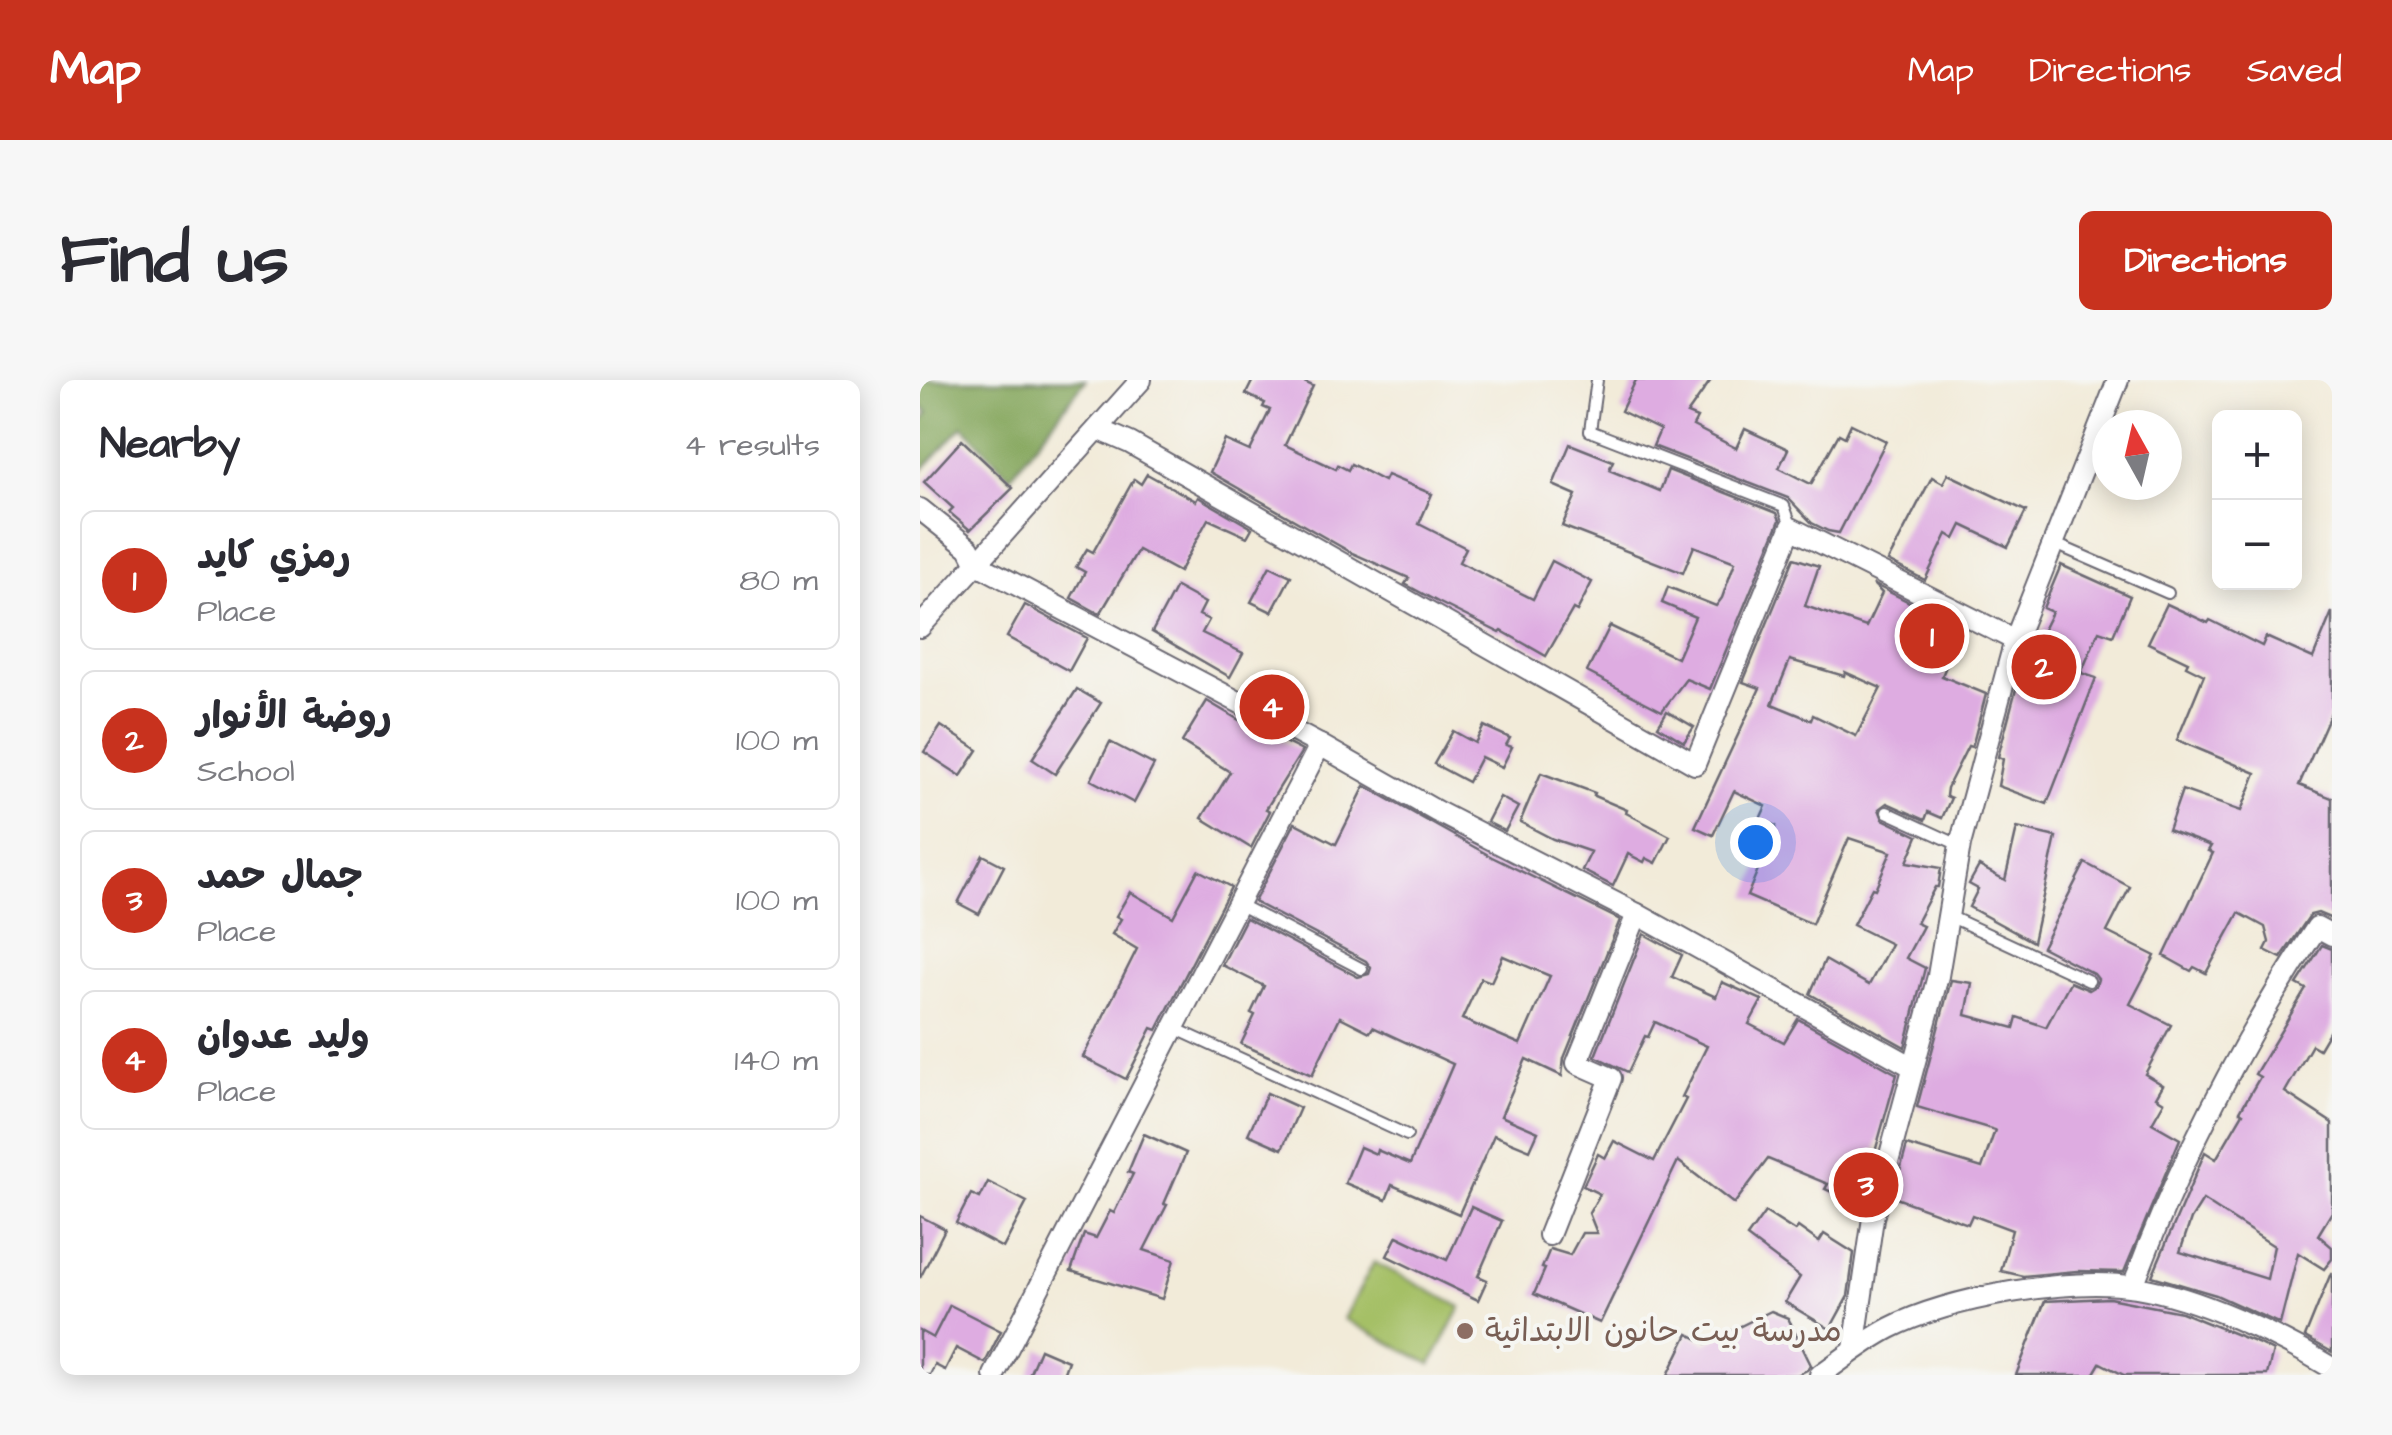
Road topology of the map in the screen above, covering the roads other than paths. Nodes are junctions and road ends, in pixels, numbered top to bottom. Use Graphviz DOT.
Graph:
graph roads {
  1 [pos="1141,380"];
  2 [pos="1597,380"];
  3 [pos="2118,380"];
  4 [pos="1098,429"];
  5 [pos="920,509"];
  6 [pos="1792,529"];
  7 [pos="2052,542"];
  8 [pos="977,564"];
  9 [pos="2168,592"];
  10 [pos="920,628"];
  11 [pos="2015,640"];
  12 [pos="1320,745"];
  13 [pos="1887,812"];
  14 [pos="1960,845"];
  15 [pos="1238,904"];
  16 [pos="1638,914"];
  17 [pos="1948,915"];
  18 [pos="2332,935"];
  19 [pos="1362,969"];
  20 [pos="2089,982"];
  21 [pos="1174,1028"];
  22 [pos="1913,1067"];
  23 [pos="1407,1135"];
  24 [pos="1550,1235"];
  25 [pos="2133,1286"];
  26 [pos="1854,1350"];
  27 [pos="2332,1368"];
  28 [pos="994,1375"];
  29 [pos="1820,1375"];
  1 -- 4 [label="street"];
  2 -- 6 [label="lane"];
  3 -- 7 [label="street"];
  4 -- 6 [label="street"];
  4 -- 8 [label="street"];
  5 -- 8 [label="street"];
  6 -- 11 [label="street"];
  7 -- 9 [label="lane"];
  7 -- 11 [label="street"];
  8 -- 10 [label="street"];
  8 -- 12 [label="street"];
  11 -- 14 [label="street"];
  12 -- 15 [label="street"];
  12 -- 16 [label="street"];
  13 -- 14 [label="lane"];
  14 -- 17 [label="street"];
  15 -- 19 [label="lane"];
  15 -- 21 [label="street"];
  16 -- 22 [label="street"];
  16 -- 24 [label="street"];
  17 -- 20 [label="lane"];
  17 -- 22 [label="street"];
  18 -- 25 [label="street"];
  21 -- 23 [label="lane"];
  21 -- 28 [label="street"];
  22 -- 26 [label="street"];
  25 -- 26 [label="street"];
  25 -- 27 [label="street"];
  26 -- 29 [label="street"];
}
